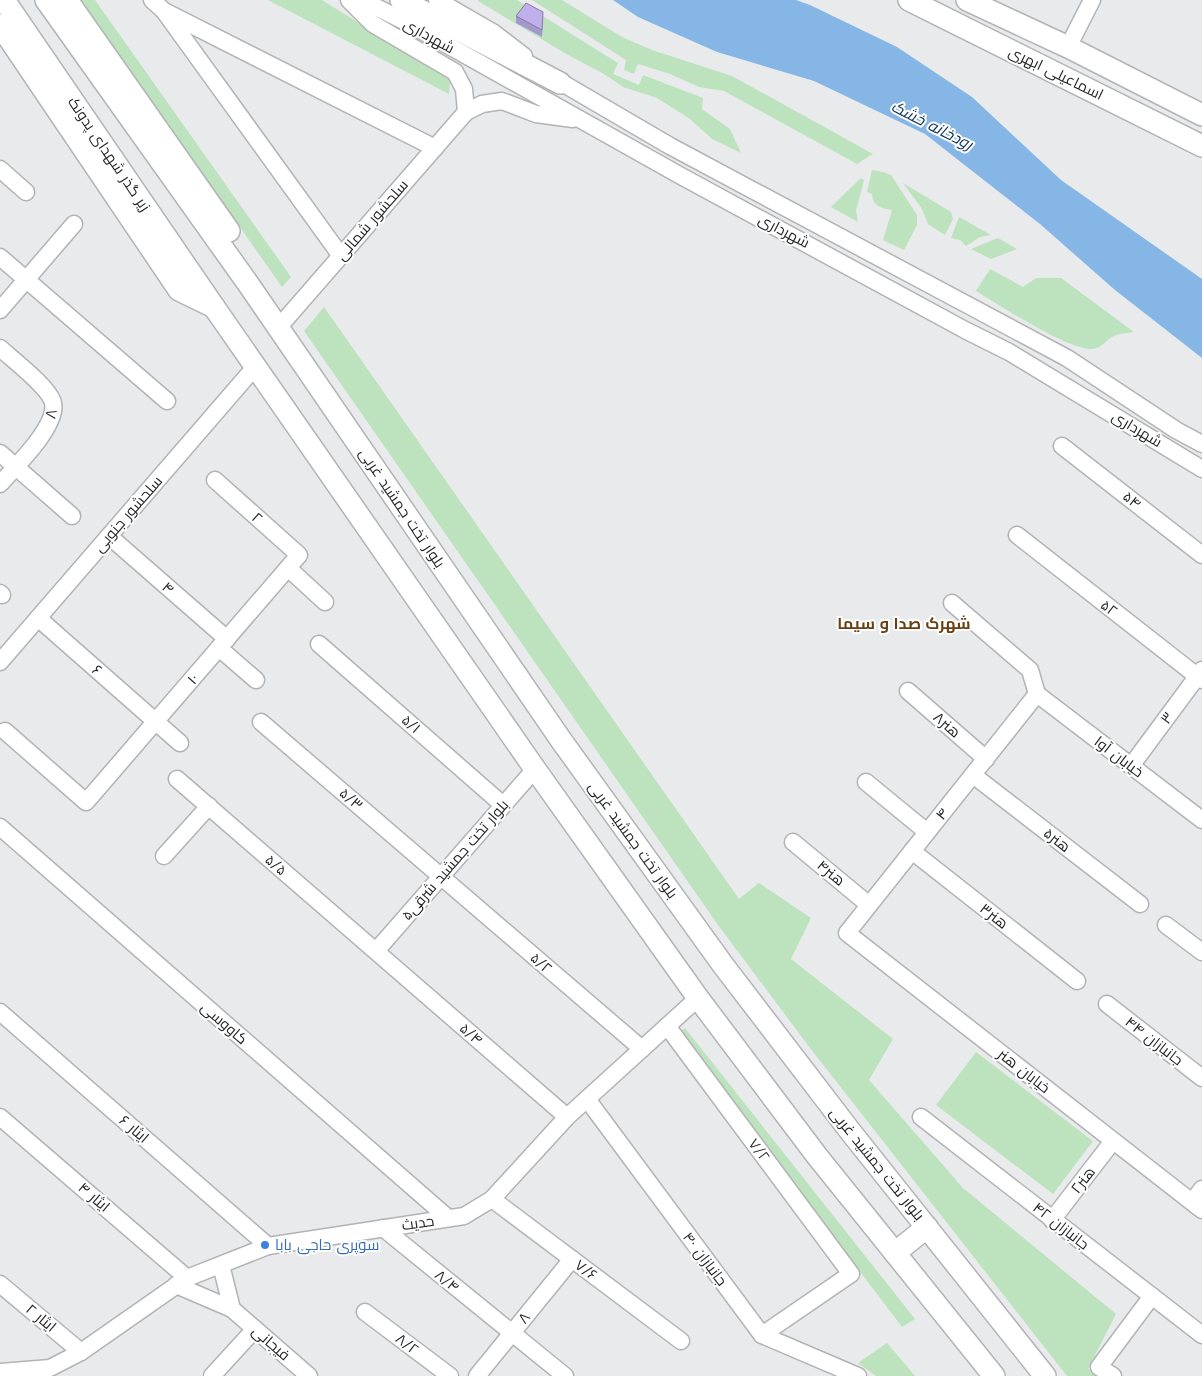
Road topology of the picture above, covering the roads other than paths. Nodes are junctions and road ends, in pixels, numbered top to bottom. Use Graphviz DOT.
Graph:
graph roads {
  1 [pos="4,0"];
  2 [pos="46,0"];
  3 [pos="67,0"];
  4 [pos="349,0"];
  5 [pos="362,0"];
  6 [pos="401,0"];
  7 [pos="437,0"];
  8 [pos="909,0"];
  9 [pos="967,0"];
  10 [pos="1092,0"];
  11 [pos="158,5"];
  12 [pos="0,26"];
  13 [pos="1068,47"];
  14 [pos="560,83"];
  15 [pos="466,112"];
  16 [pos="1202,115"];
  17 [pos="582,121"];
  18 [pos="1202,146"];
  19 [pos="435,148"];
  20 [pos="0,169"];
  21 [pos="26,192"];
  22 [pos="74,224"];
  23 [pos="341,256"];
  24 [pos="0,257"];
  25 [pos="26,280"];
  26 [pos="249,285"];
  27 [pos="214,307"];
  28 [pos="0,310"];
  29 [pos="278,328"];
  30 [pos="0,348"];
  31 [pos="256,367"];
  32 [pos="167,401"];
  33 [pos="1202,444"];
  34 [pos="1062,446"];
  35 [pos="0,453"];
  36 [pos="16,466"];
  37 [pos="1202,469"];
  38 [pos="215,480"];
  39 [pos="0,484"];
  40 [pos="72,516"];
  41 [pos="1017,535"];
  42 [pos="109,536"];
  43 [pos="299,555"];
  44 [pos="1202,555"];
  45 [pos="288,568"];
  46 [pos="325,602"];
  47 [pos="952,603"];
  48 [pos="38,618"];
  49 [pos="223,644"];
  50 [pos="319,644"];
  51 [pos="0,662"];
  52 [pos="1200,675"];
  53 [pos="256,680"];
  54 [pos="908,691"];
  55 [pos="1037,694"];
  56 [pos="156,722"];
  57 [pos="261,722"];
  58 [pos="4,731"];
  59 [pos="180,744"];
  60 [pos="986,758"];
  61 [pos="1131,766"];
  62 [pos="535,769"];
  63 [pos="973,775"];
  64 [pos="177,779"];
  65 [pos="866,782"];
  66 [pos="503,805"];
  67 [pos="208,806"];
  68 [pos="1202,820"];
  69 [pos="0,827"];
  70 [pos="927,832"];
  71 [pos="793,842"];
  72 [pos="912,851"];
  73 [pos="164,856"];
  74 [pos="440,876"];
  75 [pos="1140,904"];
  76 [pos="869,905"];
  77 [pos="1166,924"];
  78 [pos="847,933"];
  79 [pos="376,951"];
  80 [pos="1202,952"];
  81 [pos="1077,980"];
  82 [pos="698,998"];
  83 [pos="1107,1004"];
  84 [pos="0,1012"];
  85 [pos="667,1026"];
  86 [pos="642,1049"];
  87 [pos="1202,1078"];
  88 [pos="587,1099"];
  89 [pos="0,1117"];
  90 [pos="567,1117"];
  91 [pos="920,1117"];
  92 [pos="1113,1141"];
  93 [pos="492,1199"];
  94 [pos="1199,1200"];
  95 [pos="448,1218"];
  96 [pos="1052,1220"];
  97 [pos="927,1226"];
  98 [pos="382,1228"];
  99 [pos="268,1246"];
  100 [pos="895,1253"];
  101 [pos="572,1260"];
  102 [pos="221,1265"];
  103 [pos="182,1282"];
  104 [pos="0,1284"];
  105 [pos="1152,1296"];
  106 [pos="232,1309"];
  107 [pos="365,1312"];
  108 [pos="255,1329"];
  109 [pos="511,1334"];
  110 [pos="762,1336"];
  111 [pos="1202,1336"];
  112 [pos="681,1341"];
  113 [pos="81,1352"];
  114 [pos="0,1372"];
  115 [pos="212,1376"];
  116 [pos="310,1376"];
  117 [pos="450,1376"];
  118 [pos="477,1376"];
  119 [pos="565,1376"];
  120 [pos="858,1376"];
  121 [pos="994,1376"];
  122 [pos="1045,1376"];
  123 [pos="1113,1376"];
  1 -- 27 [label="main road, زیر گذر شهدای پدونک"];
  2 -- 26 [label="main road"];
  3 -- 26 [label="main road"];
  4 -- 15 [label="street"];
  5 -- 17 [label="street, شهرداری"];
  6 -- 14 [label="main road"];
  7 -- 14 [label="street, شهرداری"];
  8 -- 18 [label="main road, اسماعیلی ابهری"];
  9 -- 13 [label="main road, اسماعیلی ابهری"];
  10 -- 13 [label="street"];
  11 -- 19 [label="street"];
  11 -- 23 [label="street"];
  12 -- 27 [label="main road"];
  13 -- 16 [label="main road, اسماعیلی ابهری"];
  14 -- 33 [label="street, شهرداری"];
  15 -- 17 [label="street"];
  15 -- 19 [label="street, سلحشور شمالی"];
  17 -- 37 [label="street, شهرداری"];
  19 -- 23 [label="street, سلحشور شمالی"];
  20 -- 21 [label="street"];
  22 -- 25 [label="street"];
  23 -- 29 [label="street, سلحشور شمالی"];
  24 -- 25 [label="street"];
  25 -- 28 [label="street"];
  25 -- 32 [label="street"];
  26 -- 29 [label="main road, بلوار تخت جمشید غربی"];
  27 -- 31 [label="main road"];
  29 -- 97 [label="main road, بلوار تخت جمشید غربی"];
  30 -- 36 [label="street, ۸"];
  31 -- 42 [label="street, سلحشور جنوبی"];
  31 -- 62 [label="main road"];
  34 -- 44 [label="street, ۵۴"];
  35 -- 36 [label="street"];
  36 -- 39 [label="street, ۸"];
  36 -- 40 [label="street"];
  38 -- 43 [label="street, ۲"];
  41 -- 52 [label="street, ۵۲"];
  42 -- 48 [label="street, سلحشور جنوبی"];
  42 -- 49 [label="street, ۴"];
  43 -- 45 [label="street, ۱۰"];
  45 -- 46 [label="street"];
  45 -- 49 [label="street, ۱۰"];
  47 -- 55 [label="street"];
  48 -- 51 [label="street, سلحشور جنوبی"];
  48 -- 56 [label="street, ۶"];
  49 -- 53 [label="street, ۴"];
  49 -- 56 [label="street, ۱۰"];
  50 -- 66 [label="street, ۵/۱"];
  52 -- 61 [label="street, ۳"];
  54 -- 60 [label="street, هنر۸"];
  55 -- 60 [label="street, ۴"];
  55 -- 61 [label="street, خیابان آوا"];
  56 -- 58 [label="street, ۱۰"];
  56 -- 59 [label="street, ۶"];
  57 -- 74 [label="street, ۵/۳"];
  60 -- 63 [label="street, ۴"];
  61 -- 68 [label="street, خیابان آوا"];
  62 -- 66 [label="street, بلوار تخت جمشید شرقی۵"];
  62 -- 82 [label="main road"];
  63 -- 70 [label="street, ۴"];
  63 -- 75 [label="street, هنر۵"];
  64 -- 67 [label="street, ۵/۵"];
  65 -- 70 [label="street"];
  66 -- 74 [label="street, بلوار تخت جمشید شرقی۵"];
  67 -- 73 [label="street"];
  67 -- 79 [label="street, ۵/۵"];
  69 -- 95 [label="street, کاووسی"];
  70 -- 72 [label="street, ۴"];
  71 -- 76 [label="street, هنر۴"];
  72 -- 76 [label="street, ۴"];
  72 -- 81 [label="street, هنر۳"];
  74 -- 79 [label="street, بلوار تخت جمشید شرقی۵"];
  74 -- 86 [label="street, ۵/۲"];
  76 -- 78 [label="street, ۴"];
  77 -- 80 [label="street"];
  78 -- 92 [label="street, خیابان هنر"];
  79 -- 90 [label="street, ۵/۴"];
  82 -- 85 [label="street, حدیث"];
  82 -- 100 [label="main road"];
  83 -- 87 [label="street, ۴۴ جانبازان"];
  84 -- 99 [label="street, ایثار ۶"];
  85 -- 86 [label="street, حدیث"];
  85 -- 110 [label="street, ۷/۲"];
  86 -- 88 [label="street, حدیث"];
  88 -- 90 [label="street, حدیث"];
  88 -- 110 [label="street, ۴۰ جانبازان"];
  89 -- 103 [label="street, ایثار ۴"];
  90 -- 93 [label="street, حدیث"];
  91 -- 96 [label="street, ۴۲ جانبازان"];
  92 -- 94 [label="street, خیابان هنر"];
  92 -- 96 [label="street, هنر۲"];
  93 -- 95 [label="street, حدیث"];
  93 -- 101 [label="street, ۷/۶"];
  95 -- 98 [label="street, حدیث"];
  96 -- 105 [label="street, ۴۲ جانبازان"];
  97 -- 100 [label="main road"];
  97 -- 122 [label="main road, بلوار تخت جمشید غربی"];
  98 -- 99 [label="street, حدیث"];
  98 -- 109 [label="street, ۸/۴"];
  99 -- 102 [label="street, حدیث"];
  100 -- 121 [label="main road"];
  101 -- 109 [label="street, ۸"];
  101 -- 112 [label="street, ۷/۶"];
  102 -- 103 [label="street, حدیث"];
  102 -- 106 [label="street"];
  103 -- 106 [label="street, ایثار ۴"];
  103 -- 113 [label="street, حدیث"];
  104 -- 113 [label="street, ایثار ۲"];
  105 -- 111 [label="street, ۴۲ جانبازان"];
  105 -- 123 [label="street"];
  106 -- 108 [label="street, فیجانی"];
  107 -- 117 [label="street, ۸/۲"];
  108 -- 115 [label="street"];
  108 -- 116 [label="street, فیجانی"];
  109 -- 118 [label="street, ۸"];
  109 -- 119 [label="street, ۸/۴"];
  110 -- 120 [label="street"];
  113 -- 114 [label="street, حدیث"];
}
